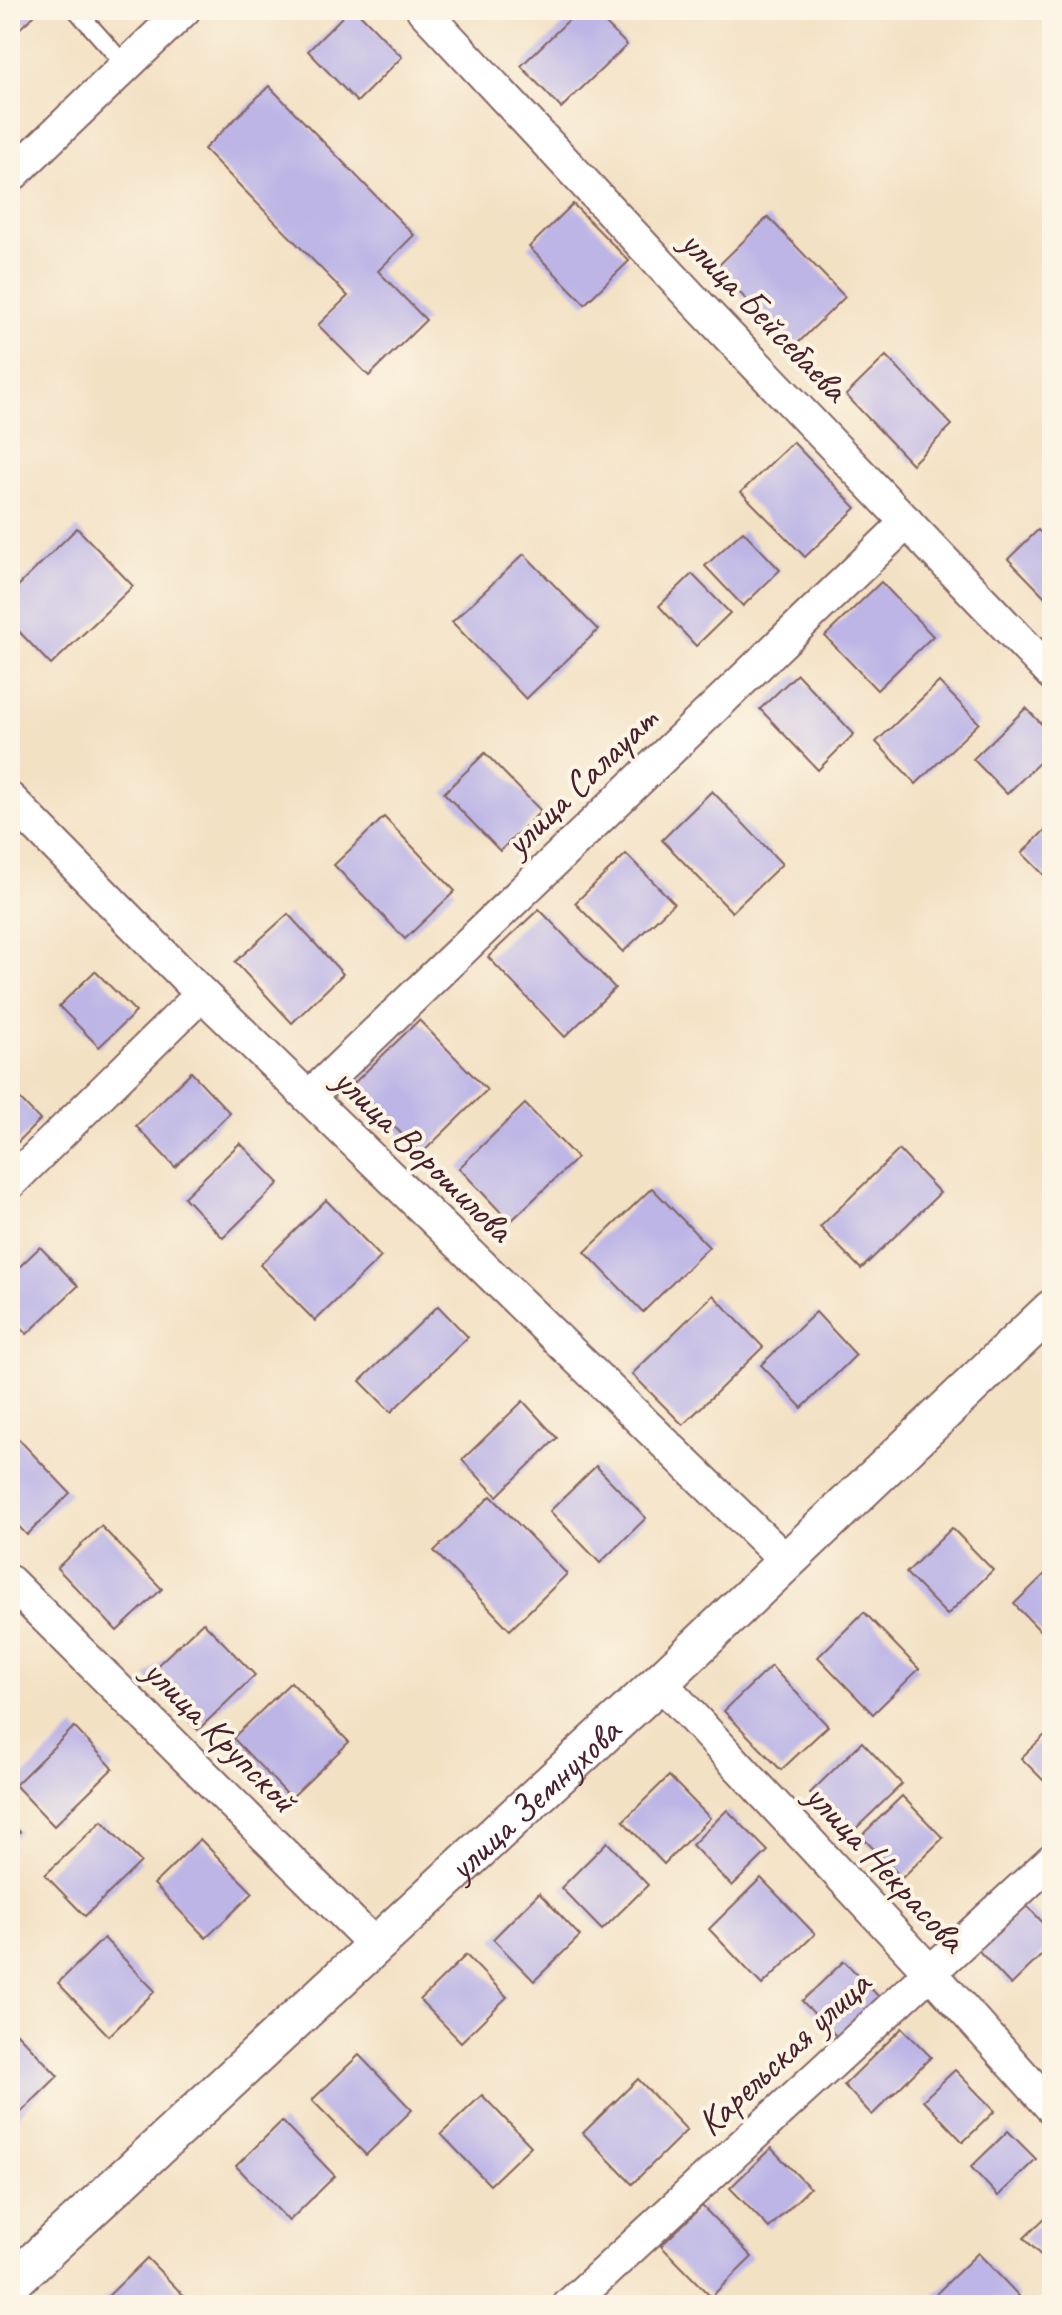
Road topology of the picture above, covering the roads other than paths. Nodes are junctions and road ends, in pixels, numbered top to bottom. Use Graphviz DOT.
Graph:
graph roads {
  1 [pos="76,10"];
  2 [pos="184,10"];
  3 [pos="423,10"];
  4 [pos="126,66"];
  5 [pos="10,177"];
  6 [pos="907,522"];
  7 [pos="1052,674"];
  8 [pos="10,799"];
  9 [pos="202,994"];
  10 [pos="309,1097"];
  11 [pos="10,1183"];
  12 [pos="1052,1309"];
  13 [pos="787,1562"];
  14 [pos="10,1582"];
  15 [pos="660,1682"];
  16 [pos="1052,1860"];
  17 [pos="375,1945"];
  18 [pos="930,1972"];
  19 [pos="1052,2108"];
  20 [pos="10,2284"];
  21 [pos="569,2305"];
  1 -- 4 [label="lane"];
  2 -- 4 [label="street"];
  3 -- 6 [label="street, улица Бейсебаева"];
  4 -- 5 [label="street"];
  6 -- 7 [label="street, улица Бейсебаева"];
  6 -- 10 [label="street, улица Салауат"];
  8 -- 9 [label="street, улица Ворошилова"];
  9 -- 10 [label="street, улица Ворошилова"];
  9 -- 11 [label="street"];
  10 -- 13 [label="street, улица Ворошилова"];
  12 -- 13 [label="street, улица Земнухова"];
  13 -- 15 [label="street, улица Земнухова"];
  14 -- 17 [label="street, улица Крупской"];
  15 -- 17 [label="street, улица Земнухова"];
  15 -- 18 [label="street, улица Некрасова"];
  16 -- 18 [label="street, Карельская улица"];
  17 -- 20 [label="street, улица Земнухова"];
  18 -- 19 [label="street, улица Некрасова"];
  18 -- 21 [label="street, Карельская улица"];
}
